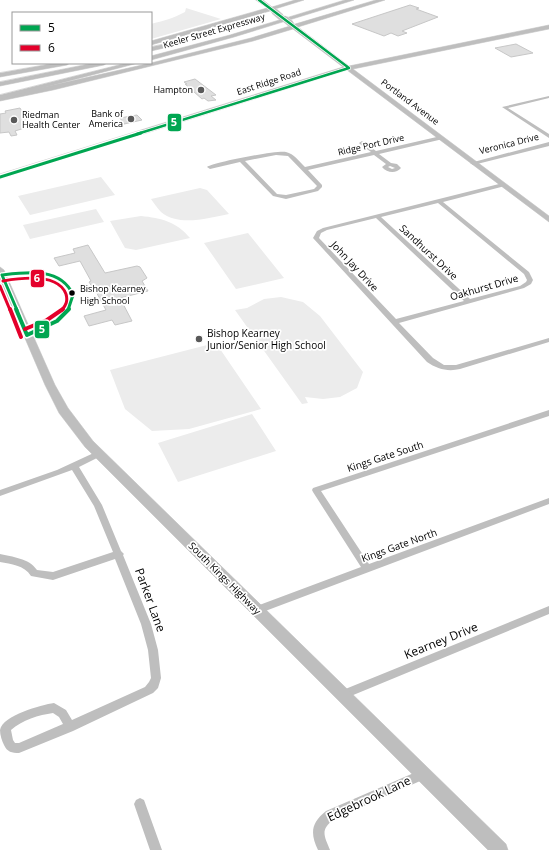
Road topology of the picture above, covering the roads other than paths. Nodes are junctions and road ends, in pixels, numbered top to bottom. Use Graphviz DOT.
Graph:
graph roads {
  1 [pos="259,0"];
  2 [pos="301,0"];
  3 [pos="333,0"];
  4 [pos="351,0"];
  5 [pos="355,0"];
  6 [pos="382,0"];
  7 [pos="327,7"];
  8 [pos="272,10"];
  9 [pos="293,26"];
  10 [pos="549,27"];
  11 [pos="229,31"];
  12 [pos="152,43"];
  13 [pos="152,49"];
  14 [pos="152,52"];
  15 [pos="152,58"];
  16 [pos="62,64"];
  17 [pos="69,64"];
  18 [pos="99,64"];
  19 [pos="123,64"];
  20 [pos="131,64"];
  21 [pos="151,64"];
  22 [pos="152,64"];
  23 [pos="349,68"];
  24 [pos="3,75"];
  25 [pos="0,84"];
  26 [pos="0,90"];
  27 [pos="549,97"];
  28 [pos="0,98"];
  29 [pos="549,136"];
  30 [pos="441,138"];
  31 [pos="362,143"];
  32 [pos="549,144"];
  33 [pos="375,153"];
  34 [pos="241,160"];
  35 [pos="473,162"];
  36 [pos="389,164"];
  37 [pos="210,167"];
  38 [pos="305,169"];
  39 [pos="0,178"];
  40 [pos="503,185"];
  41 [pos="439,201"];
  42 [pos="377,216"];
  43 [pos="549,220"];
  44 [pos="0,270"];
  45 [pos="469,302"];
  46 [pos="394,322"];
  47 [pos="549,340"];
  48 [pos="549,413"];
  49 [pos="98,454"];
  50 [pos="74,466"];
  51 [pos="0,493"];
  52 [pos="549,501"];
  53 [pos="119,554"];
  54 [pos="0,558"];
  55 [pos="366,568"];
  56 [pos="257,610"];
  57 [pos="549,610"];
  58 [pos="342,695"];
  59 [pos="69,727"];
  60 [pos="423,774"];
  61 [pos="140,804"];
  62 [pos="156,850"];
  63 [pos="324,850"];
  64 [pos="500,850"];
  1 -- 8 [label="main road, Portland Avenue"];
  2 -- 8 [label="main road"];
  3 -- 11 [label="highway, Keeler Street Expressway"];
  4 -- 7 [label="highway, Keeler Street Expressway"];
  5 -- 7 [label="highway"];
  6 -- 9 [label="main road"];
  7 -- 15 [label="highway, Keeler Street Expressway"];
  8 -- 9 [label="main road, Portland Avenue, bridge"];
  8 -- 12 [label="main road"];
  9 -- 22 [label="main road"];
  9 -- 23 [label="main road, Portland Avenue"];
  10 -- 23 [label="main road, East Ridge Road"];
  11 -- 13 [label="highway"];
  11 -- 14 [label="highway, Keeler Street Expressway"];
  16 -- 24 [label="main road"];
  17 -- 24 [label="highway"];
  18 -- 25 [label="highway"];
  19 -- 26 [label="highway"];
  20 -- 28 [label="highway"];
  21 -- 28 [label="main road"];
  23 -- 30 [label="main road, Portland Avenue"];
  23 -- 39 [label="main road, East Ridge Road"];
  27 -- 29 [label="street"];
  30 -- 33 [label="street, Ridge Port Drive"];
  30 -- 35 [label="main road, Portland Avenue"];
  31 -- 33 [label="street"];
  32 -- 35 [label="street, Veronica Drive"];
  33 -- 36 [label="street"];
  33 -- 38 [label="street, Ridge Port Drive"];
  34 -- 37 [label="street"];
  34 -- 38 [label="street"];
  34 -- 38 [label="street"];
  35 -- 40 [label="main road, Portland Avenue"];
  40 -- 41 [label="street, John Jay Drive"];
  40 -- 43 [label="main road, Portland Avenue"];
  41 -- 42 [label="street, John Jay Drive"];
  41 -- 45 [label="street, Oakhurst Drive"];
  42 -- 45 [label="street, Sandhurst Drive"];
  42 -- 46 [label="street, John Jay Drive"];
  44 -- 49 [label="main road, South Kings Highway"];
  45 -- 46 [label="street, Oakhurst Drive"];
  46 -- 47 [label="street, John Jay Drive"];
  48 -- 55 [label="street, Kings Gate South"];
  49 -- 50 [label="street"];
  49 -- 56 [label="main road, South Kings Highway"];
  50 -- 51 [label="street"];
  50 -- 53 [label="street, Parker Lane"];
  52 -- 55 [label="street, Kings Gate North"];
  53 -- 54 [label="street"];
  53 -- 59 [label="street, Parker Lane"];
  55 -- 56 [label="street, Kings Gate North"];
  56 -- 58 [label="main road, South Kings Highway"];
  57 -- 58 [label="street, Kearney Drive"];
  58 -- 60 [label="main road, South Kings Highway"];
  59 -- 59 [label="street, Parker Lane"];
  60 -- 63 [label="street, Edgebrook Lane"];
  60 -- 64 [label="main road, South Kings Highway"];
  61 -- 62 [label="street"];
}
